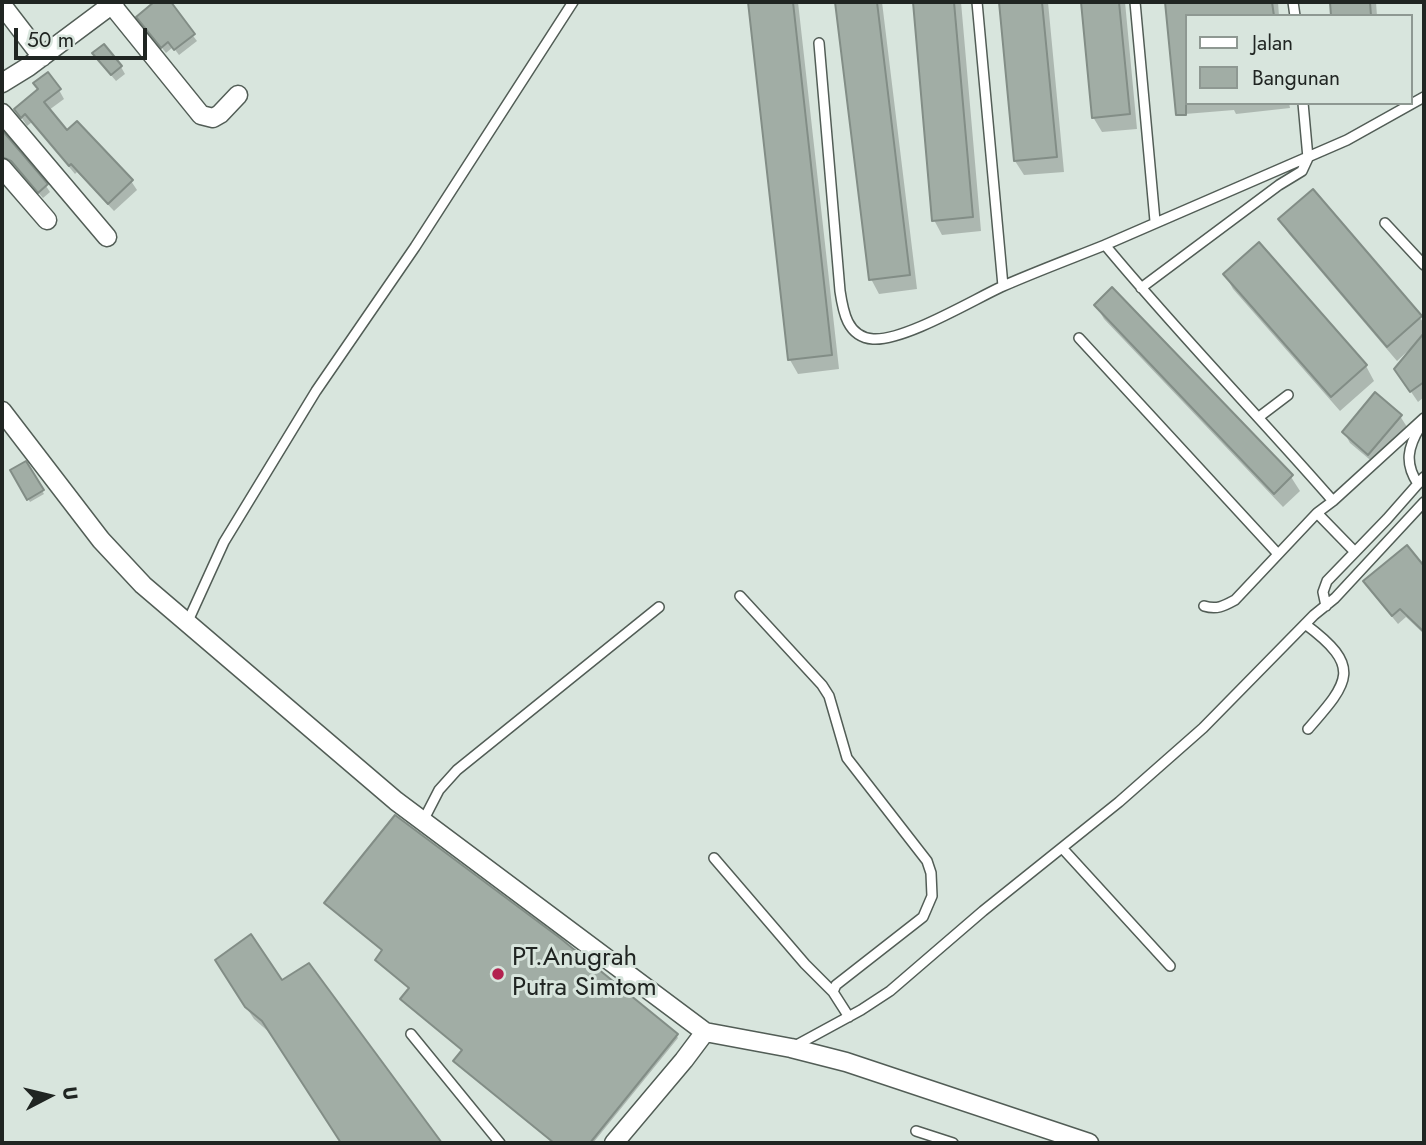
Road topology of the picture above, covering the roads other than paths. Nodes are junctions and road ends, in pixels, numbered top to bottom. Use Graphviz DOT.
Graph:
graph roads {
  1 [pos="573,2"];
  2 [pos="978,2"];
  3 [pos="1135,2"];
  4 [pos="114,4"];
  5 [pos="2,5"];
  6 [pos="819,43"];
  7 [pos="42,57"];
  8 [pos="2,83"];
  9 [pos="238,95"];
  10 [pos="1303,105"];
  11 [pos="1410,105"];
  12 [pos="2,113"];
  13 [pos="1308,158"];
  14 [pos="2,168"];
  15 [pos="47,220"];
  16 [pos="1155,221"];
  17 [pos="1385,223"];
  18 [pos="107,237"];
  19 [pos="1105,245"];
  20 [pos="1424,265"];
  21 [pos="1003,286"];
  22 [pos="1141,288"];
  23 [pos="1079,338"];
  24 [pos="1288,395"];
  25 [pos="2,411"];
  26 [pos="1259,417"];
  27 [pos="1424,418"];
  28 [pos="1421,480"];
  29 [pos="1333,501"];
  30 [pos="1424,502"];
  31 [pos="1317,513"];
  32 [pos="1355,552"];
  33 [pos="1278,554"];
  34 [pos="740,596"];
  35 [pos="1204,606"];
  36 [pos="1326,606"];
  37 [pos="659,607"];
  38 [pos="188,621"];
  39 [pos="1305,624"];
  40 [pos="1308,729"];
  41 [pos="424,821"];
  42 [pos="1063,849"];
  43 [pos="714,858"];
  44 [pos="1170,966"];
  45 [pos="833,992"];
  46 [pos="849,1017"];
  47 [pos="705,1032"];
  48 [pos="411,1034"];
  49 [pos="791,1048"];
  50 [pos="916,1131"];
  51 [pos="500,1143"];
  52 [pos="614,1143"];
  53 [pos="953,1143"];
  54 [pos="1089,1143"];
  1 -- 38 [label="lane"];
  2 -- 21 [label="lane"];
  3 -- 16 [label="lane"];
  4 -- 7 [label="street"];
  4 -- 9 [label="street"];
  5 -- 7 [label="street"];
  6 -- 21 [label="lane"];
  7 -- 8 [label="street"];
  10 -- 13 [label="lane"];
  11 -- 13 [label="lane"];
  12 -- 18 [label="street"];
  13 -- 16 [label="lane"];
  13 -- 22 [label="lane"];
  14 -- 15 [label="street"];
  16 -- 19 [label="lane"];
  17 -- 20 [label="lane"];
  19 -- 21 [label="lane"];
  19 -- 22 [label="lane"];
  22 -- 26 [label="lane"];
  23 -- 33 [label="lane"];
  24 -- 26 [label="lane"];
  25 -- 38 [label="street"];
  26 -- 29 [label="lane"];
  27 -- 28 [label="lane"];
  27 -- 29 [label="lane"];
  28 -- 32 [label="lane"];
  29 -- 31 [label="lane"];
  30 -- 36 [label="lane"];
  31 -- 32 [label="lane"];
  31 -- 33 [label="lane"];
  32 -- 36 [label="lane"];
  33 -- 35 [label="lane"];
  34 -- 45 [label="lane"];
  36 -- 39 [label="lane"];
  37 -- 41 [label="lane"];
  38 -- 41 [label="street"];
  39 -- 40 [label="lane"];
  39 -- 42 [label="lane"];
  41 -- 47 [label="street"];
  42 -- 44 [label="lane"];
  42 -- 46 [label="lane"];
  43 -- 45 [label="lane"];
  45 -- 46 [label="lane"];
  46 -- 49 [label="lane"];
  47 -- 49 [label="street"];
  47 -- 52 [label="street"];
  48 -- 51 [label="lane"];
  49 -- 54 [label="street"];
  50 -- 53 [label="lane"];
}
